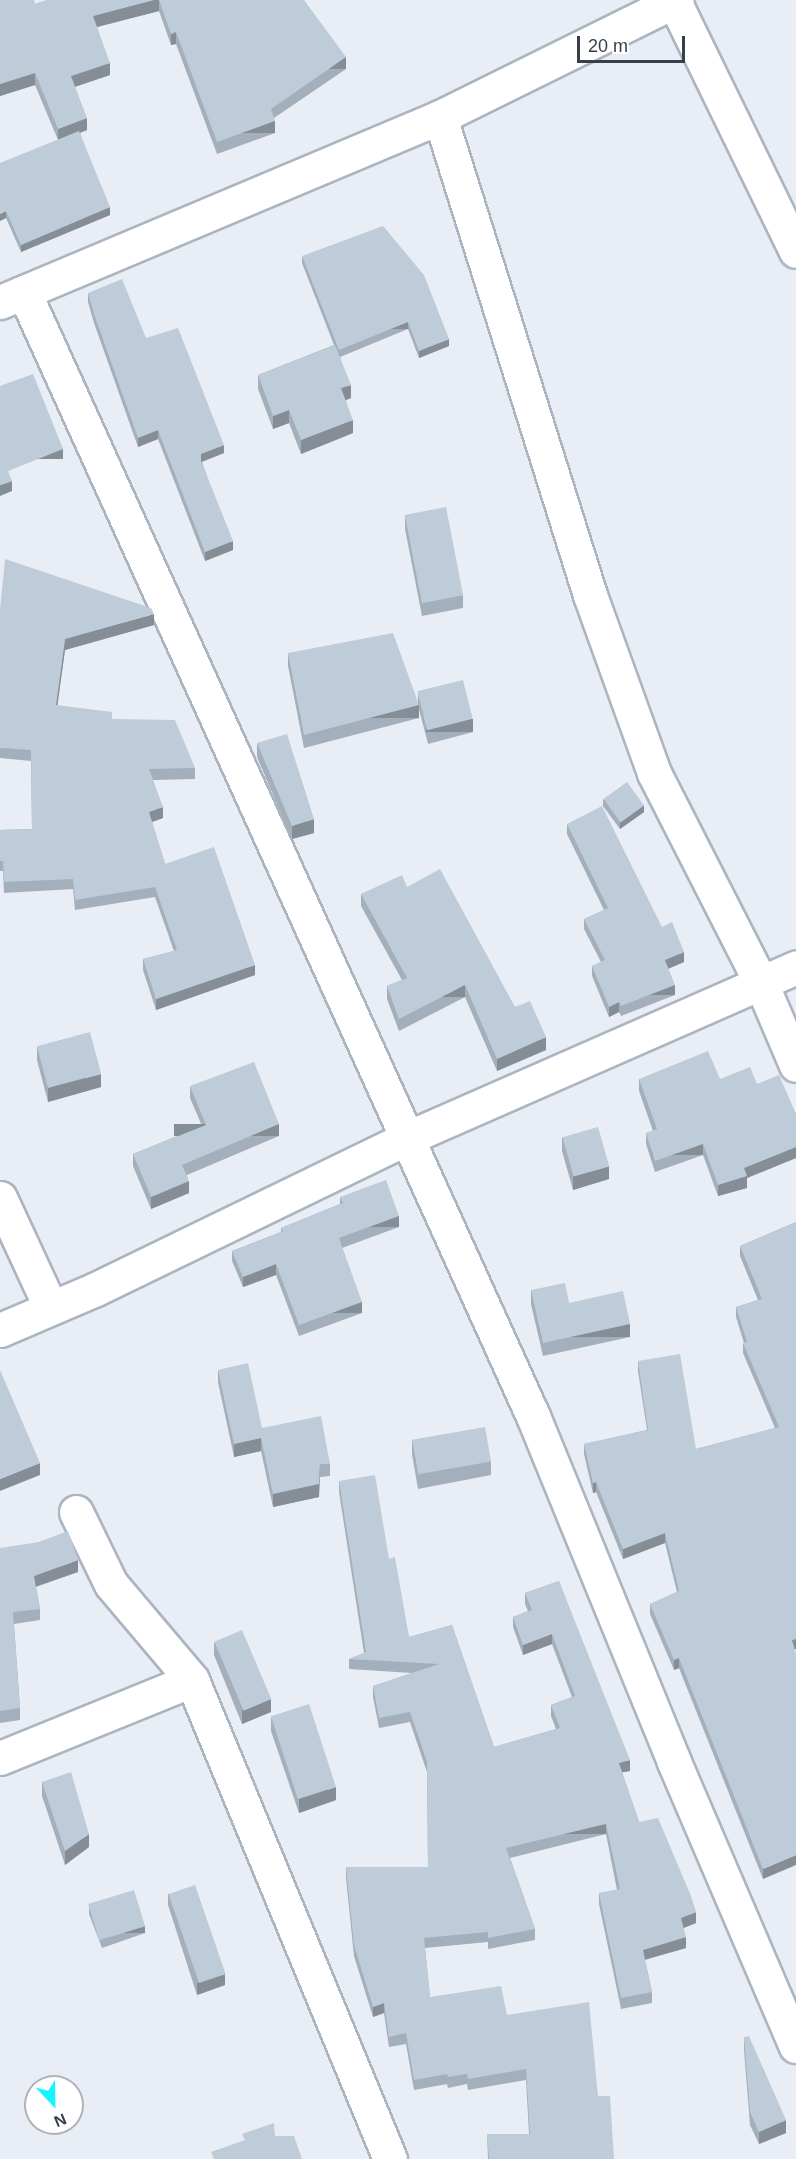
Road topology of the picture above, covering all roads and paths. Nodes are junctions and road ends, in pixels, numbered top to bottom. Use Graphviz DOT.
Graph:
graph roads {
  1 [pos="675,1"];
  2 [pos="440,117"];
  3 [pos="796,251"];
  4 [pos="12,297"];
  5 [pos="796,967"];
  6 [pos="761,983"];
  7 [pos="796,1065"];
  8 [pos="405,1139"];
  9 [pos="0,1198"];
  10 [pos="50,1306"];
  11 [pos="0,1330"];
  12 [pos="76,1512"];
  13 [pos="192,1680"];
  14 [pos="0,1758"];
  15 [pos="796,2046"];
  16 [pos="390,2159"];
  1 -- 2 [label="street"];
  1 -- 3 [label="street"];
  2 -- 4 [label="street"];
  2 -- 6 [label="street"];
  4 -- 8 [label="street"];
  5 -- 6 [label="street"];
  6 -- 7 [label="street"];
  6 -- 8 [label="street"];
  8 -- 10 [label="street"];
  8 -- 15 [label="street"];
  9 -- 10 [label="street"];
  10 -- 11 [label="street"];
  12 -- 13 [label="street"];
  13 -- 14 [label="street"];
  13 -- 16 [label="street"];
}
